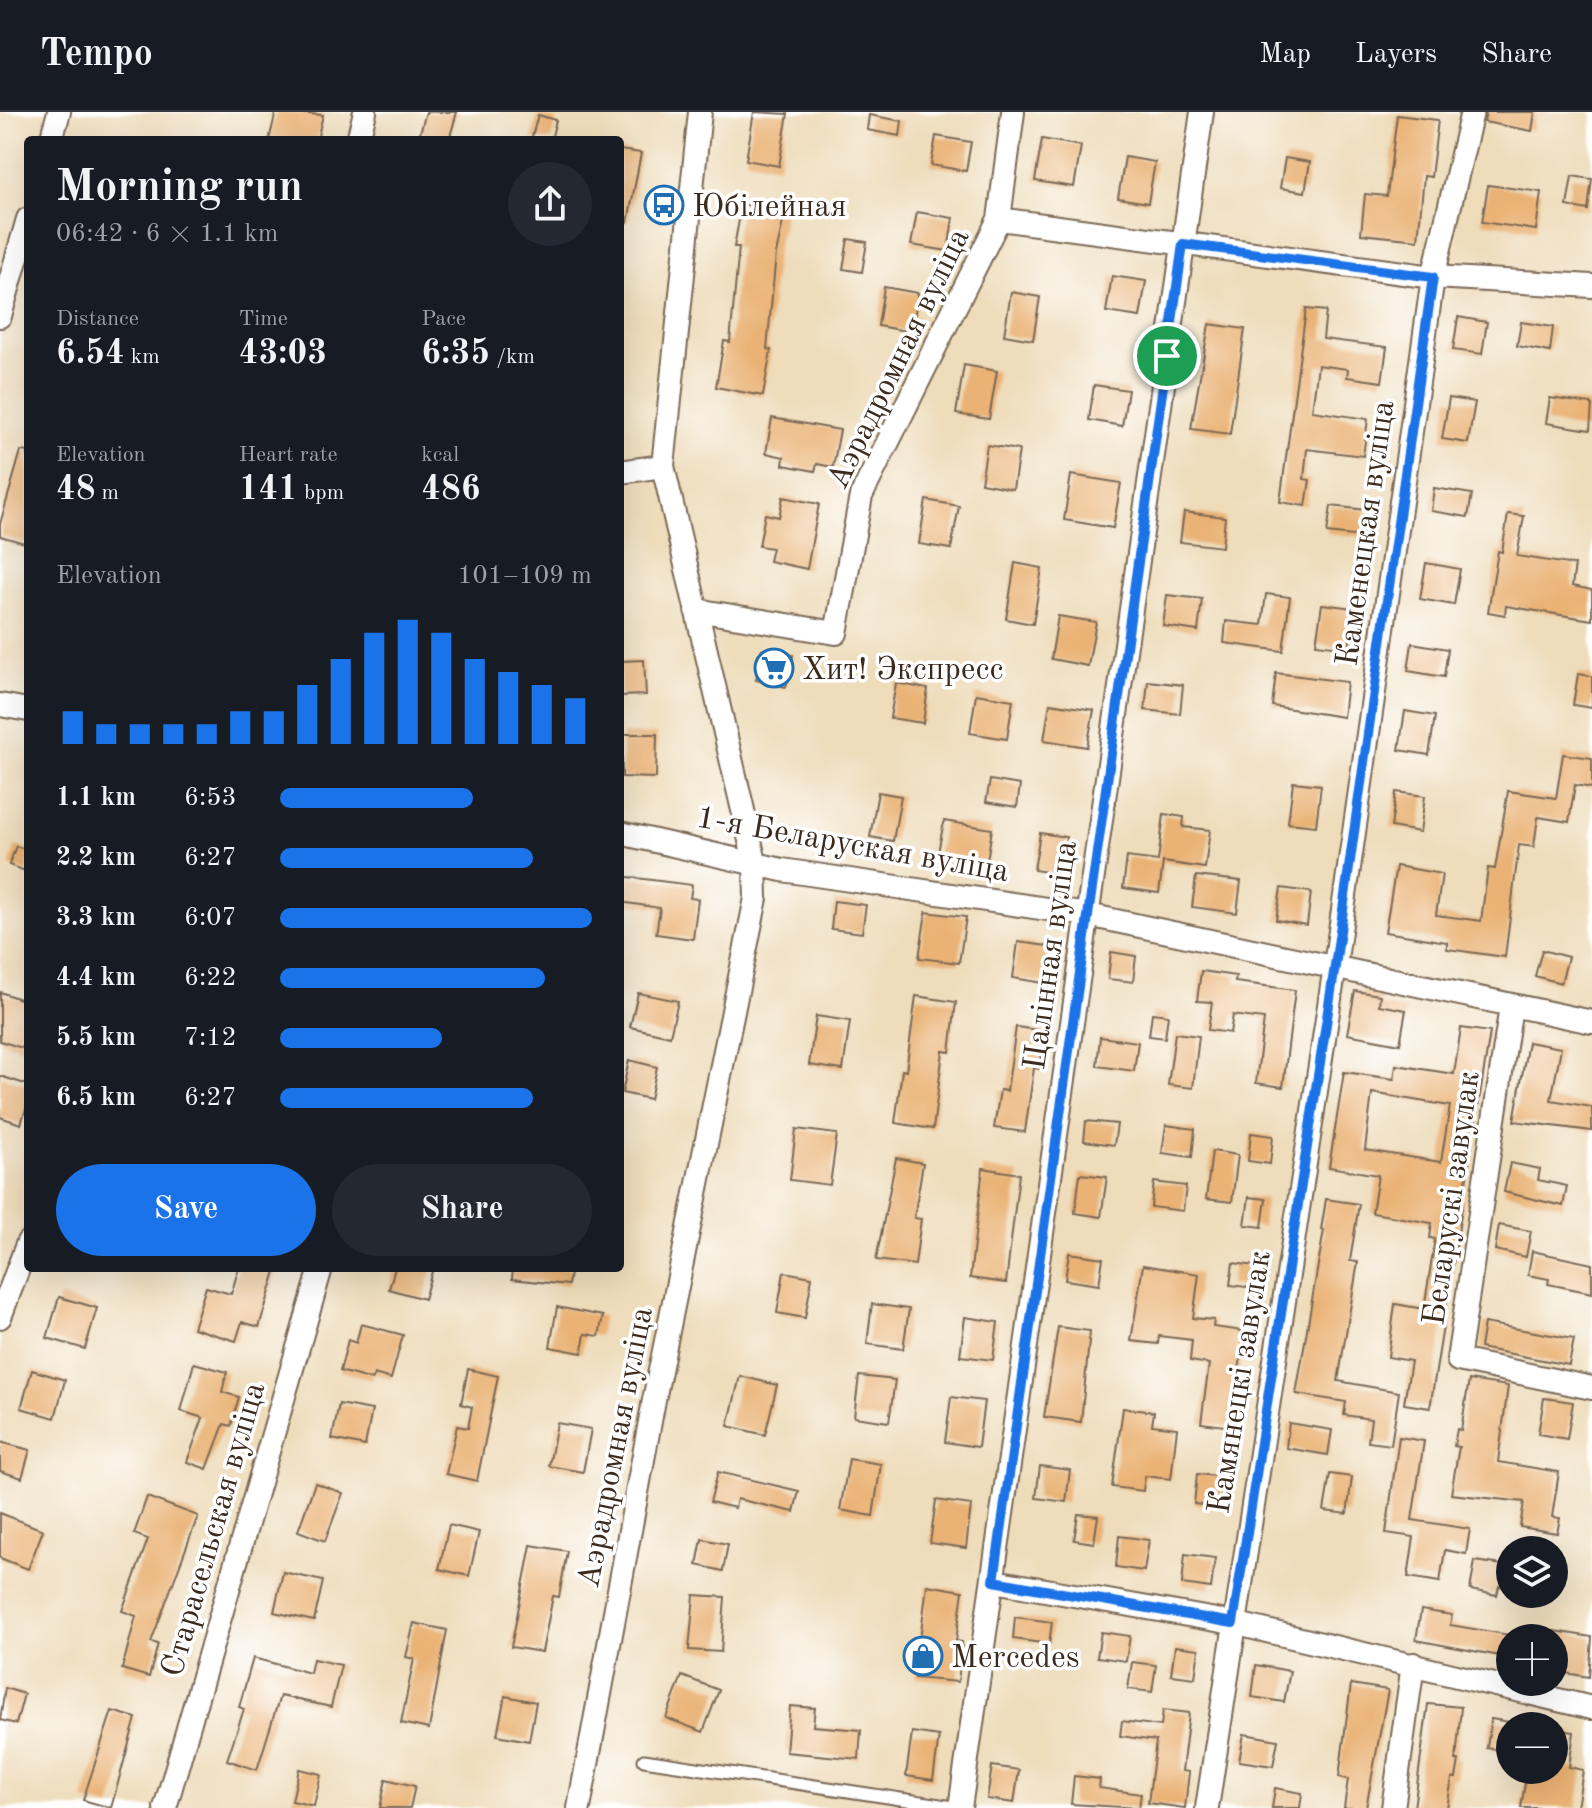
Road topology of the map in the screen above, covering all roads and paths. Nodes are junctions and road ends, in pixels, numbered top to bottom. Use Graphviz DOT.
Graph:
graph roads {
  1 [pos="59,112"];
  2 [pos="365,112"];
  3 [pos="700,112"];
  4 [pos="1013,112"];
  5 [pos="1202,112"];
  6 [pos="1472,112"];
  7 [pos="52,136"];
  8 [pos="359,136"];
  9 [pos="999,219"];
  10 [pos="24,233"];
  11 [pos="1183,244"];
  12 [pos="1433,277"];
  13 [pos="1592,286"];
  14 [pos="0,316"];
  15 [pos="663,466"];
  16 [pos="624,471"];
  17 [pos="696,610"];
  18 [pos="0,705"];
  19 [pos="24,709"];
  20 [pos="624,834"];
  21 [pos="755,862"];
  22 [pos="1088,915"];
  23 [pos="1335,966"];
  24 [pos="1511,1006"];
  25 [pos="1592,1022"];
  26 [pos="24,1253"];
  27 [pos="320,1272"];
  28 [pos="0,1317"];
  29 [pos="1592,1388"];
  30 [pos="994,1581"];
  31 [pos="1233,1623"];
  32 [pos="1413,1664"];
  33 [pos="1592,1708"];
  34 [pos="644,1760"];
  35 [pos="165,1808"];
  36 [pos="579,1808"];
  37 [pos="960,1808"];
  38 [pos="1207,1808"];
  39 [pos="1393,1808"];
  1 -- 7 [label="street"];
  2 -- 8 [label="street"];
  3 -- 15 [label="street, Аэрадромная вуліца"];
  4 -- 9 [label="street, Аэрадромная вуліца"];
  5 -- 11 [label="street, Цалінная вуліца"];
  6 -- 12 [label="street, Каменецкая вуліца"];
  9 -- 11 [label="street"];
  9 -- 17 [label="street, Аэрадромная вуліца"];
  10 -- 14 [label="street"];
  11 -- 12 [label="street"];
  11 -- 22 [label="street, Цалінная вуліца"];
  12 -- 13 [label="street"];
  12 -- 23 [label="street, Каменецкая вуліца"];
  15 -- 16 [label="street"];
  15 -- 17 [label="street, Аэрадромная вуліца"];
  17 -- 21 [label="street, Аэрадромная вуліца"];
  18 -- 19 [label="street"];
  20 -- 21 [label="street, 1-я Беларуская вуліца"];
  21 -- 22 [label="street, 1-я Беларуская вуліца"];
  21 -- 36 [label="street, Аэрадромная вуліца"];
  22 -- 23 [label="street, 1-я Беларуская вуліца"];
  22 -- 30 [label="street, Цалінная вуліца"];
  23 -- 24 [label="street, 1-я Беларуская вуліца"];
  23 -- 31 [label="street, Камянецкі завулак"];
  24 -- 25 [label="street, 1-я Беларуская вуліца"];
  24 -- 29 [label="street, Беларускі завулак"];
  26 -- 28 [label="street"];
  27 -- 35 [label="street, Старасельская вуліца"];
  30 -- 31 [label="street"];
  30 -- 37 [label="street, Цалінная вуліца"];
  31 -- 32 [label="street"];
  31 -- 38 [label="street, Камянецкі завулак"];
  32 -- 33 [label="street"];
  32 -- 39 [label="street"];
  34 -- 37 [label="lane"];
}
